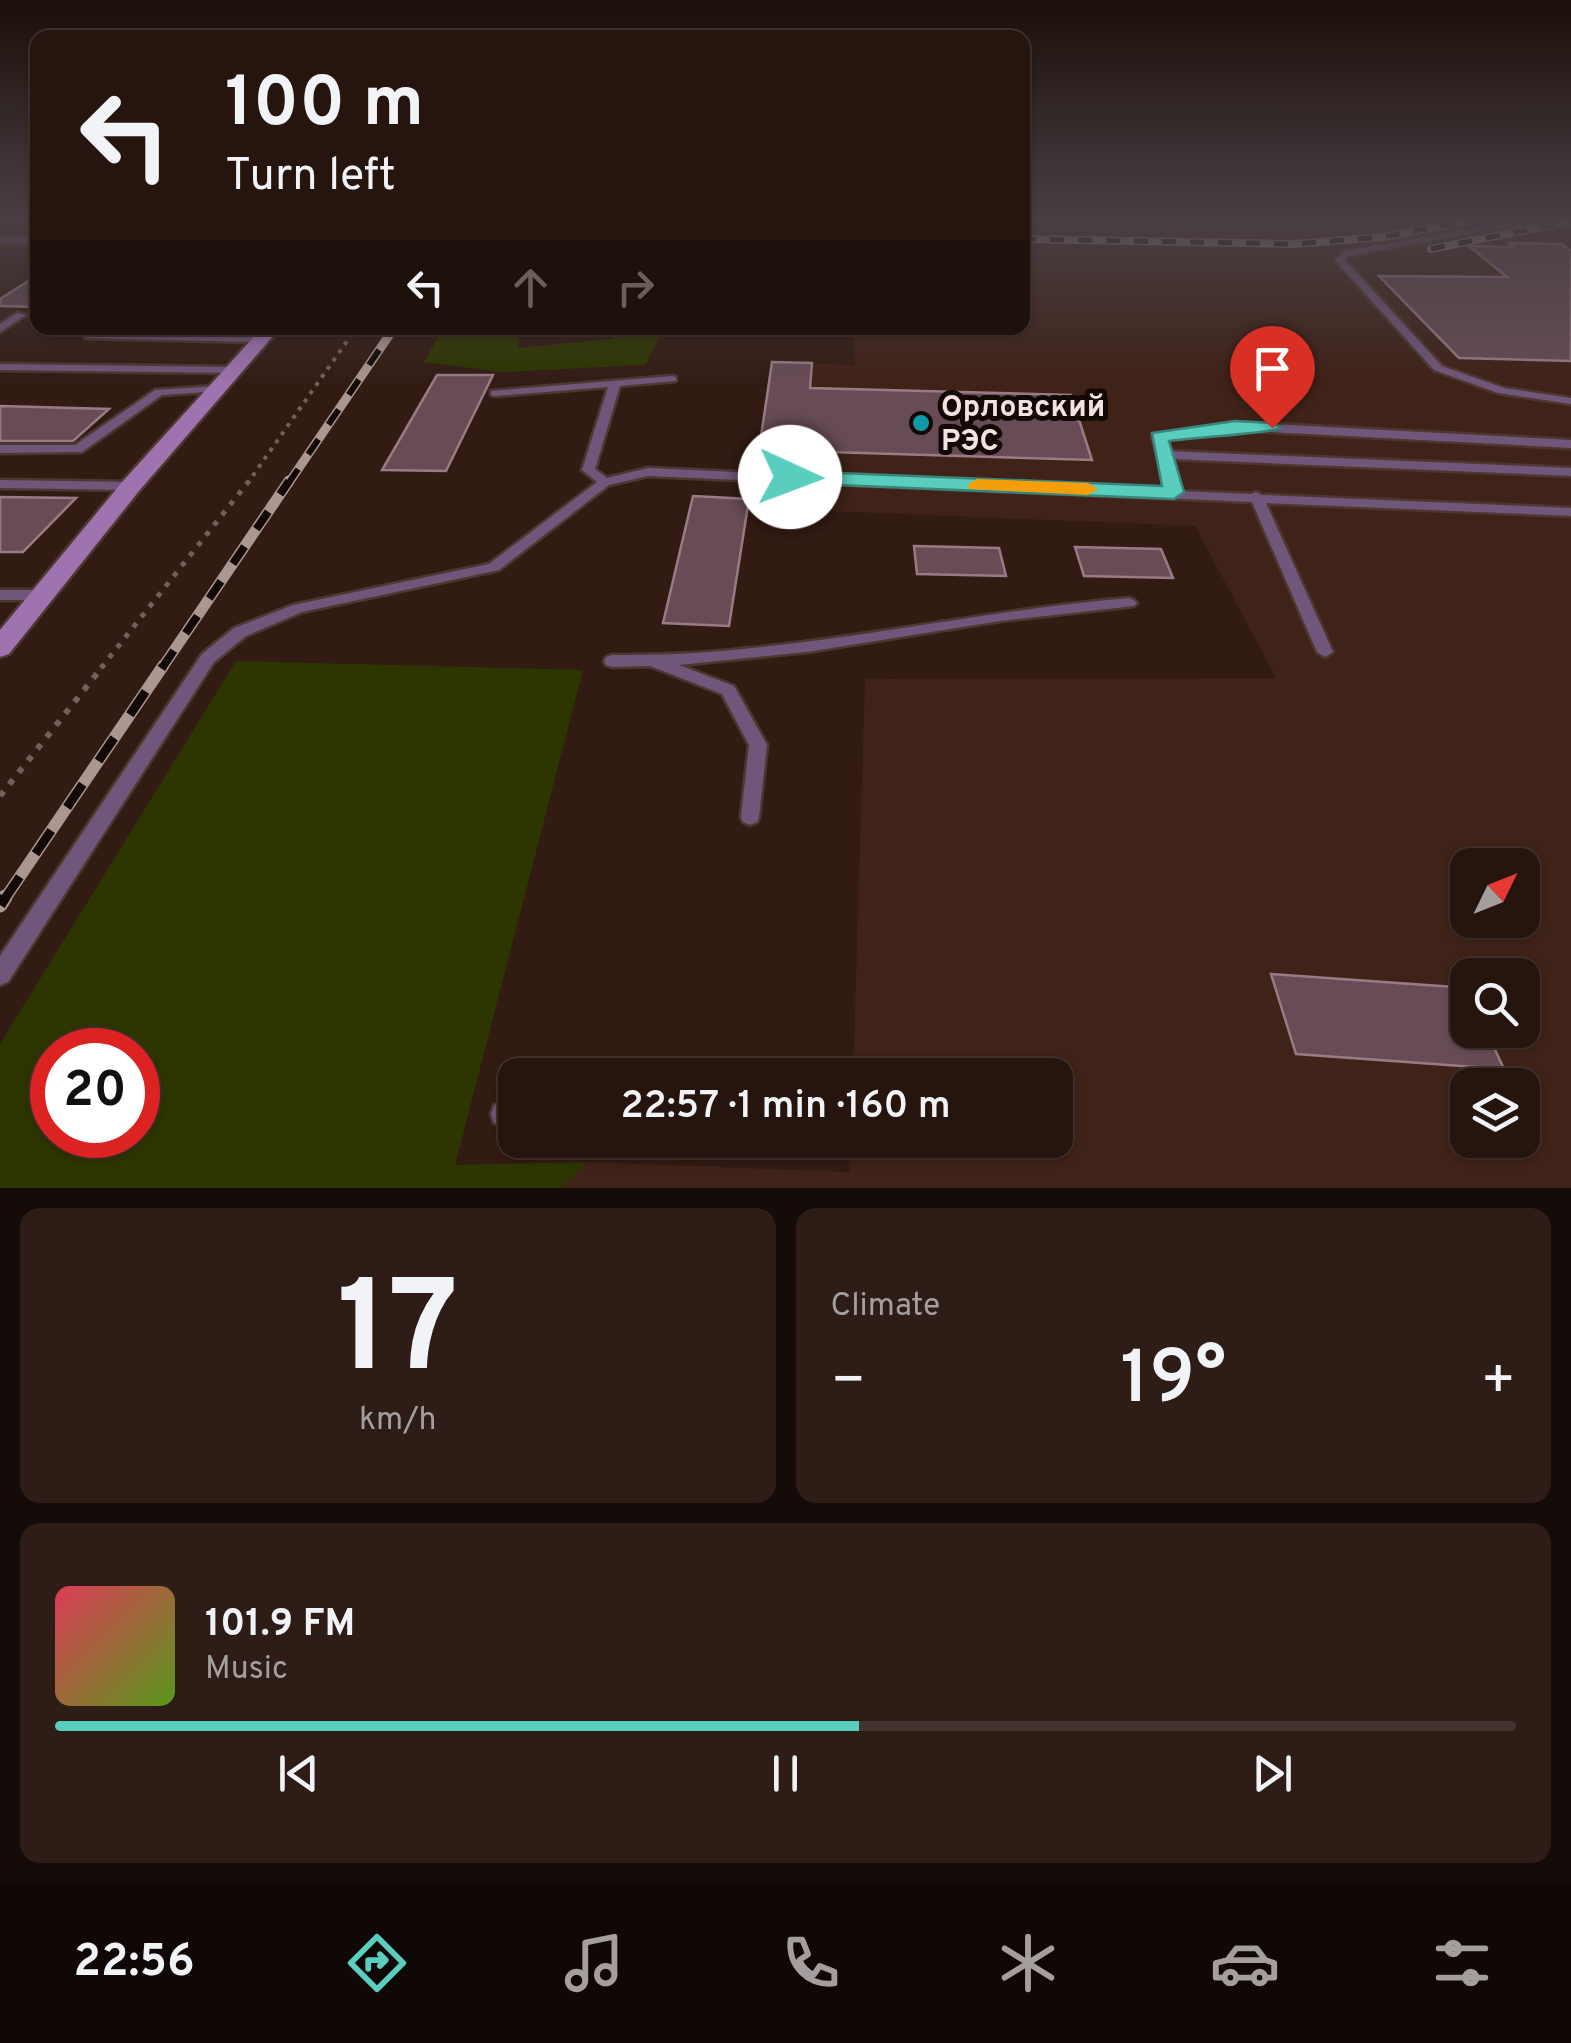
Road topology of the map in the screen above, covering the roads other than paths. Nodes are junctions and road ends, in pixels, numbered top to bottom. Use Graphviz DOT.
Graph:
graph roads {
  1 [pos="1351,272"];
  2 [pos="21,314"];
  3 [pos="0,329"];
  4 [pos="148,335"];
  5 [pos="264,335"];
  6 [pos="89,336"];
  7 [pos="0,367"];
  8 [pos="234,370"];
  9 [pos="672,379"];
  10 [pos="616,384"];
  11 [pos="217,389"];
  12 [pos="495,393"];
  13 [pos="1571,402"];
  14 [pos="1571,444"];
  15 [pos="0,449"];
  16 [pos="1164,454"];
  17 [pos="1571,472"];
  18 [pos="604,482"];
  19 [pos="0,484"];
  20 [pos="131,486"];
  21 [pos="1174,492"];
  22 [pos="1256,496"];
  23 [pos="1571,512"];
  24 [pos="0,595"];
  25 [pos="43,595"];
  26 [pos="1130,603"];
  27 [pos="0,648"];
  28 [pos="1325,652"];
  29 [pos="612,660"];
  30 [pos="652,662"];
  31 [pos="750,818"];
  32 [pos="0,975"];
  1 -- 13 [label="lane"];
  2 -- 3 [label="lane"];
  4 -- 6 [label="lane"];
  5 -- 8 [label="main road"];
  7 -- 8 [label="lane"];
  8 -- 11 [label="main road"];
  9 -- 10 [label="lane"];
  10 -- 12 [label="lane"];
  10 -- 18 [label="lane"];
  11 -- 15 [label="lane"];
  11 -- 20 [label="main road"];
  14 -- 16 [label="lane"];
  16 -- 17 [label="lane"];
  16 -- 21 [label="lane"];
  18 -- 21 [label="lane"];
  18 -- 32 [label="lane"];
  19 -- 20 [label="lane"];
  20 -- 25 [label="main road"];
  21 -- 22 [label="lane"];
  22 -- 23 [label="lane"];
  22 -- 28 [label="lane"];
  24 -- 25 [label="lane"];
  25 -- 27 [label="main road"];
  26 -- 30 [label="lane"];
  29 -- 30 [label="lane"];
  30 -- 31 [label="lane"];
}
